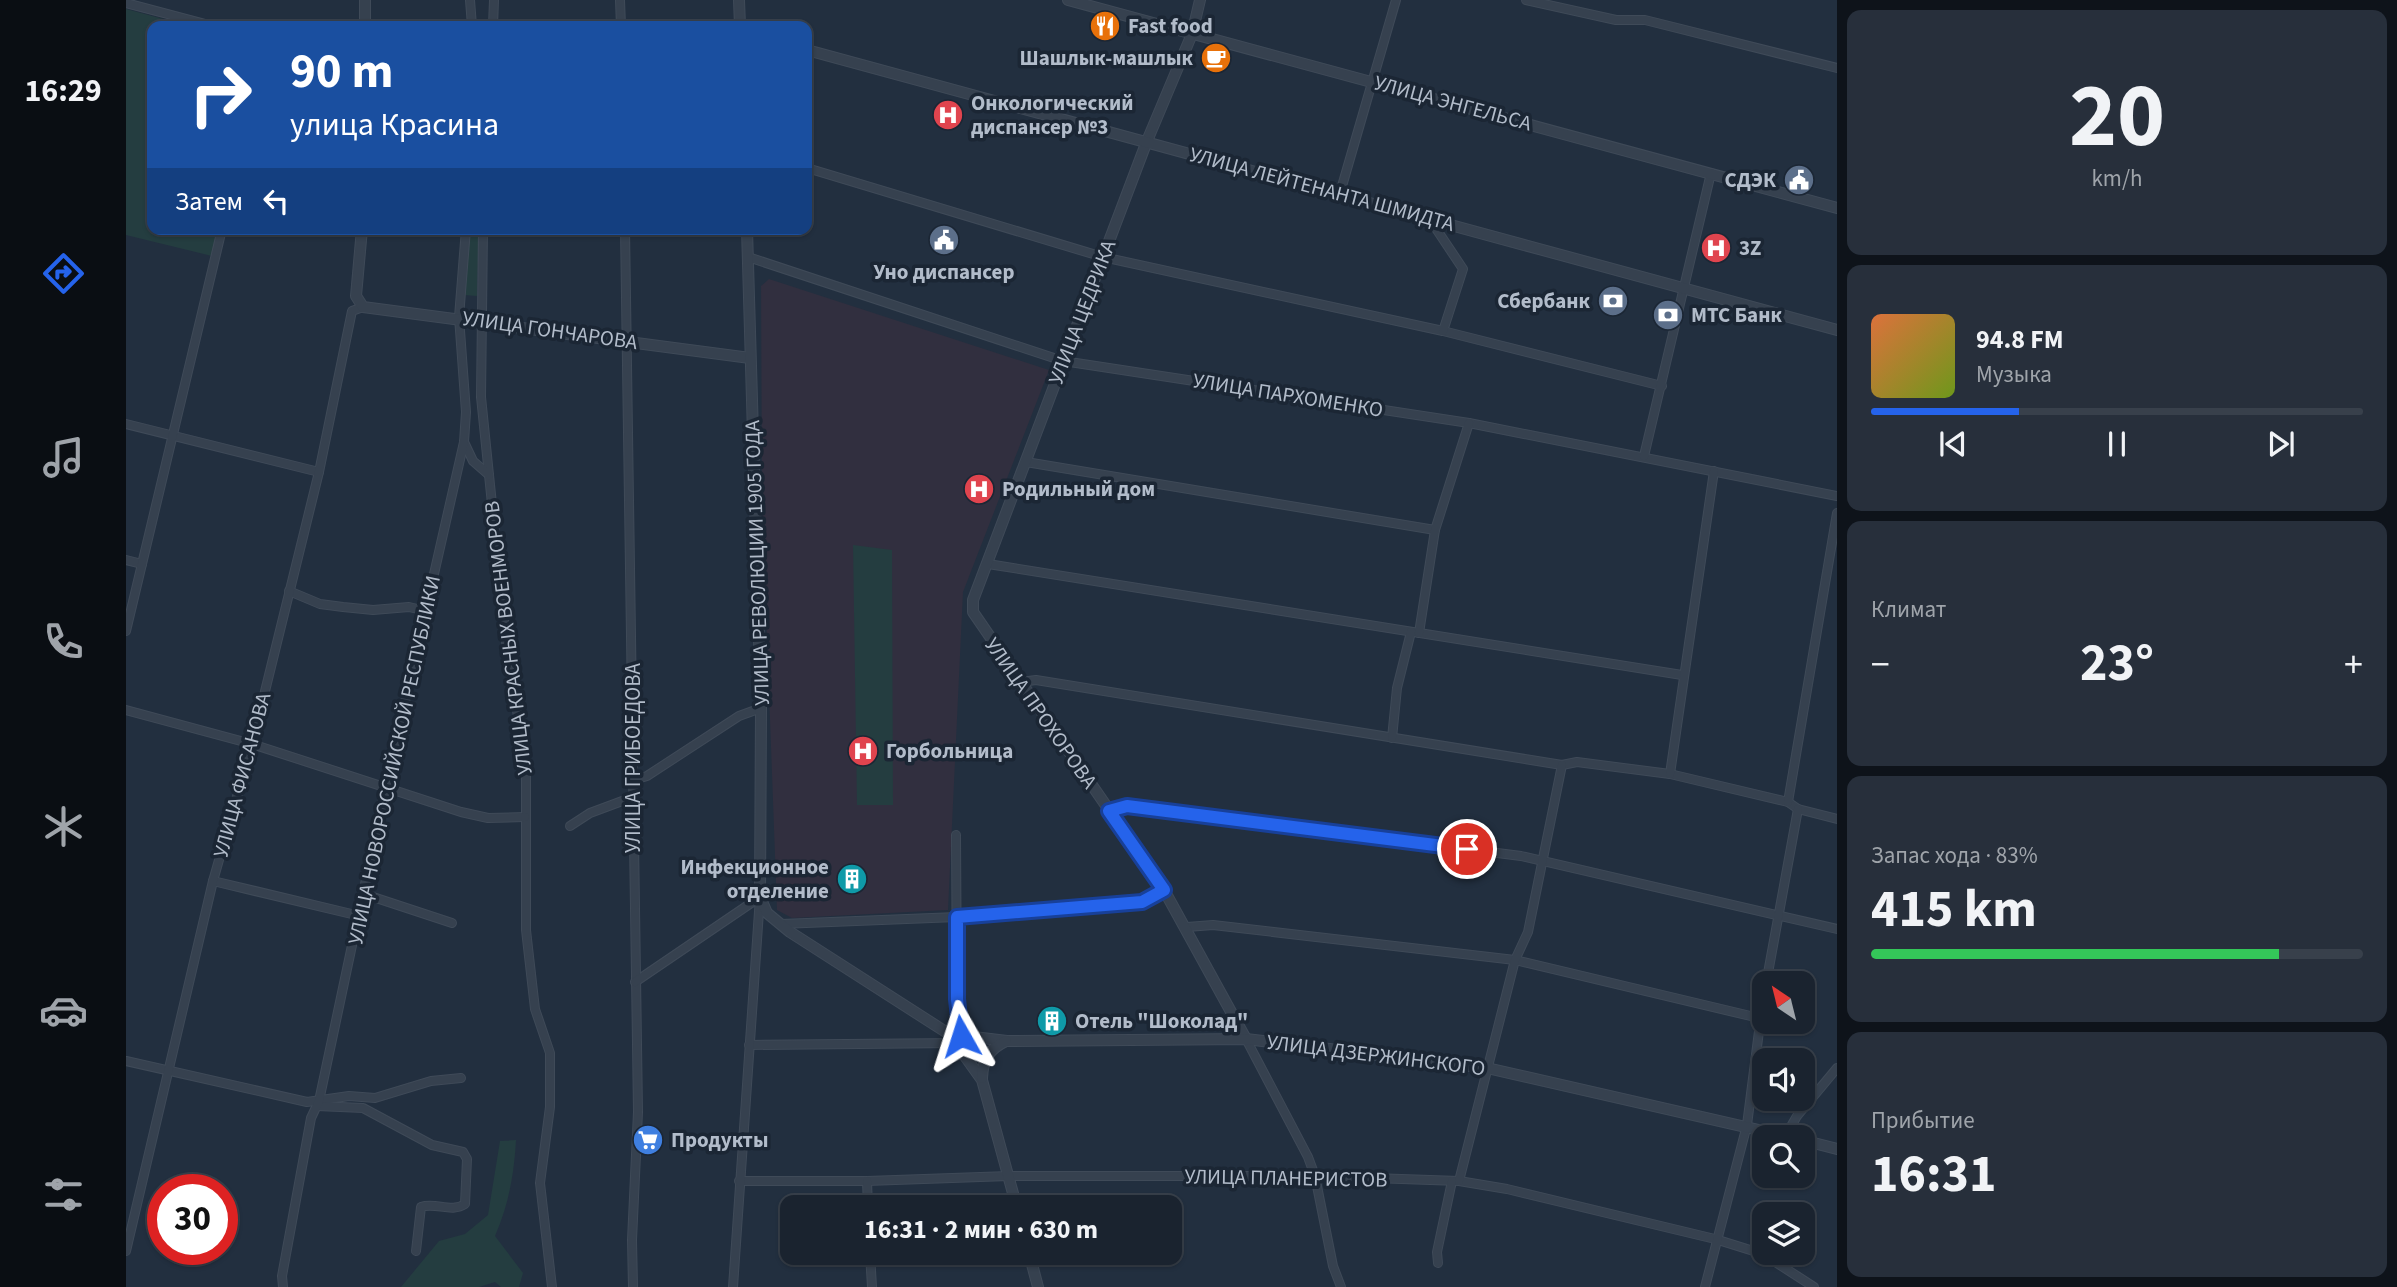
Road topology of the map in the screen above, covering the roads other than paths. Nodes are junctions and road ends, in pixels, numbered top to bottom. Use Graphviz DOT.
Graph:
graph roads {
  1 [pos="365,0"];
  2 [pos="470,0"];
  3 [pos="494,0"];
  4 [pos="620,0"];
  5 [pos="739,0"];
  6 [pos="1068,0"];
  7 [pos="1200,0"];
  8 [pos="1396,0"];
  9 [pos="1526,0"];
  10 [pos="126,3"];
  11 [pos="740,13"];
  12 [pos="194,21"];
  13 [pos="365,21"];
  14 [pos="472,21"];
  15 [pos="493,21"];
  16 [pos="621,21"];
  17 [pos="740,21"];
  18 [pos="747,21"];
  19 [pos="1192,34"];
  20 [pos="812,51"];
  21 [pos="1837,68"];
  22 [pos="1373,82"];
  23 [pos="1147,141"];
  24 [pos="812,170"];
  25 [pos="1711,173"];
  26 [pos="1340,193"];
  27 [pos="1837,208"];
  28 [pos="1429,218"];
  29 [pos="221,235"];
  30 [pos="361,235"];
  31 [pos="466,235"];
  32 [pos="482,235"];
  33 [pos="625,235"];
  34 [pos="747,235"];
  35 [pos="748,257"];
  36 [pos="1103,257"];
  37 [pos="1685,288"];
  38 [pos="356,294"];
  39 [pos="363,307"];
  40 [pos="352,311"];
  41 [pos="459,317"];
  42 [pos="479,321"];
  43 [pos="1837,330"];
  44 [pos="1443,331"];
  45 [pos="628,342"];
  46 [pos="750,358"];
  47 [pos="1063,360"];
  48 [pos="1662,386"];
  49 [pos="1469,423"];
  50 [pos="126,424"];
  51 [pos="173,436"];
  52 [pos="464,442"];
  53 [pos="1644,456"];
  54 [pos="1026,462"];
  55 [pos="1714,471"];
  56 [pos="319,472"];
  57 [pos="489,475"];
  58 [pos="1837,496"];
  59 [pos="1837,513"];
  60 [pos="1435,530"];
  61 [pos="126,560"];
  62 [pos="142,564"];
  63 [pos="988,564"];
  64 [pos="289,591"];
  65 [pos="426,611"];
  66 [pos="979,624"];
  67 [pos="126,631"];
  68 [pos="1415,633"];
  69 [pos="1682,676"];
  70 [pos="1021,682"];
  71 [pos="761,708"];
  72 [pos="126,710"];
  73 [pos="1392,737"];
  74 [pos="252,744"];
  75 [pos="1562,765"];
  76 [pos="1670,774"];
  77 [pos="634,780"];
  78 [pos="386,785"];
  79 [pos="633,797"];
  80 [pos="1788,802"];
  81 [pos="1798,809"];
  82 [pos="1109,811"];
  83 [pos="525,817"];
  84 [pos="1837,819"];
  85 [pos="570,825"];
  86 [pos="956,835"];
  87 [pos="1540,862"];
  88 [pos="213,881"];
  89 [pos="1164,890"];
  90 [pos="364,894"];
  91 [pos="760,900"];
  92 [pos="741,911"];
  93 [pos="360,916"];
  94 [pos="1779,916"];
  95 [pos="957,917"];
  96 [pos="453,923"];
  97 [pos="759,924"];
  98 [pos="781,924"];
  99 [pos="1187,927"];
  100 [pos="1837,929"];
  101 [pos="1515,960"];
  102 [pos="1768,971"];
  103 [pos="635,982"];
  104 [pos="1229,1007"];
  105 [pos="1752,1016"];
  106 [pos="1757,1034"];
  107 [pos="1246,1039"];
  108 [pos="959,1040"];
  109 [pos="1210,1040"];
  110 [pos="1007,1041"];
  111 [pos="748,1045"];
  112 [pos="126,1061"];
  113 [pos="1487,1068"];
  114 [pos="1837,1068"];
  115 [pos="166,1070"];
  116 [pos="461,1078"];
  117 [pos="982,1080"];
  118 [pos="318,1104"];
  119 [pos="1747,1125"];
  120 [pos="1794,1125"];
  121 [pos="1752,1126"];
  122 [pos="1815,1143"];
  123 [pos="1837,1149"];
  124 [pos="1009,1176"];
  125 [pos="1315,1176"];
  126 [pos="739,1181"];
  127 [pos="867,1181"];
  128 [pos="1456,1181"];
  129 [pos="868,1195"];
  130 [pos="1014,1195"];
  131 [pos="1715,1239"];
  132 [pos="126,1251"];
  133 [pos="416,1251"];
  134 [pos="1438,1263"];
  135 [pos="871,1265"];
  136 [pos="1032,1265"];
  137 [pos="283,1287"];
  138 [pos="552,1287"];
  139 [pos="633,1287"];
  140 [pos="733,1287"];
  141 [pos="872,1287"];
  142 [pos="1038,1287"];
  143 [pos="1341,1287"];
  144 [pos="1705,1287"];
  145 [pos="1814,1287"];
  1 -- 13 [label="street"];
  2 -- 14 [label="street"];
  3 -- 15 [label="street"];
  4 -- 16 [label="street"];
  5 -- 11 [label="street"];
  6 -- 19 [label="street, УЛИЦА ЭНГЕЛЬСА"];
  7 -- 19 [label="street, УЛИЦА ЦЕДРИКА"];
  8 -- 22 [label="street"];
  9 -- 21 [label="street"];
  10 -- 12 [label="street"];
  11 -- 17 [label="street"];
  11 -- 18 [label="street"];
  19 -- 22 [label="street, УЛИЦА ЭНГЕЛЬСА"];
  19 -- 23 [label="street, УЛИЦА ЦЕДРИКА"];
  20 -- 23 [label="street, УЛИЦА ЛЕЙТЕНАНТА ШМИДТА"];
  22 -- 25 [label="street, УЛИЦА ЭНГЕЛЬСА"];
  22 -- 26 [label="street"];
  23 -- 26 [label="street, УЛИЦА ЛЕЙТЕНАНТА ШМИДТА"];
  23 -- 36 [label="street, УЛИЦА ЦЕДРИКА"];
  24 -- 36 [label="street"];
  25 -- 27 [label="street, УЛИЦА ЭНГЕЛЬСА"];
  25 -- 37 [label="street"];
  26 -- 28 [label="street, УЛИЦА ЛЕЙТЕНАНТА ШМИДТА"];
  28 -- 37 [label="street, УЛИЦА ЛЕЙТЕНАНТА ШМИДТА"];
  28 -- 44 [label="street"];
  29 -- 51 [label="street"];
  30 -- 38 [label="street"];
  31 -- 41 [label="street, УЛИЦА НОВОРОССИЙСКОЙ РЕСПУБЛИКИ"];
  32 -- 42 [label="street"];
  33 -- 45 [label="street, УЛИЦА ГРИБОЕДОВА"];
  34 -- 35 [label="street, УЛИЦА РЕВОЛЮЦИИ 1905 ГОДА"];
  35 -- 46 [label="street, УЛИЦА РЕВОЛЮЦИИ 1905 ГОДА"];
  35 -- 47 [label="street, УЛИЦА ПАРХОМЕНКО"];
  36 -- 44 [label="street"];
  36 -- 47 [label="street, УЛИЦА ЦЕДРИКА"];
  37 -- 43 [label="street, УЛИЦА ЛЕЙТЕНАНТА ШМИДТА"];
  37 -- 48 [label="street"];
  38 -- 39 [label="street"];
  38 -- 40 [label="street, УЛИЦА ФИСАНОВА"];
  39 -- 40 [label="street"];
  39 -- 41 [label="street, УЛИЦА ГОНЧАРОВА"];
  40 -- 56 [label="street, УЛИЦА ФИСАНОВА"];
  41 -- 42 [label="street, УЛИЦА ГОНЧАРОВА"];
  41 -- 52 [label="street, УЛИЦА НОВОРОССИЙСКОЙ РЕСПУБЛИКИ"];
  42 -- 45 [label="street, УЛИЦА ГОНЧАРОВА"];
  42 -- 57 [label="street, УЛИЦА КРАСНЫХ ВОЕНМОРОВ"];
  44 -- 48 [label="street"];
  45 -- 46 [label="street, УЛИЦА ГОНЧАРОВА"];
  45 -- 77 [label="street, УЛИЦА ГРИБОЕДОВА"];
  46 -- 71 [label="street, УЛИЦА РЕВОЛЮЦИИ 1905 ГОДА"];
  47 -- 49 [label="street, УЛИЦА ПАРХОМЕНКО"];
  47 -- 54 [label="street, УЛИЦА ЦЕДРИКА"];
  48 -- 53 [label="street"];
  49 -- 53 [label="street, УЛИЦА ПАРХОМЕНКО"];
  49 -- 60 [label="street"];
  50 -- 51 [label="street"];
  51 -- 56 [label="street"];
  51 -- 62 [label="street"];
  52 -- 57 [label="street"];
  52 -- 65 [label="street, УЛИЦА НОВОРОССИЙСКОЙ РЕСПУБЛИКИ"];
  53 -- 55 [label="street, УЛИЦА ПАРХОМЕНКО"];
  54 -- 60 [label="street"];
  54 -- 63 [label="street, УЛИЦА ЦЕДРИКА"];
  55 -- 58 [label="street, УЛИЦА ПАРХОМЕНКО"];
  55 -- 69 [label="street"];
  56 -- 64 [label="street, УЛИЦА ФИСАНОВА"];
  57 -- 83 [label="street, УЛИЦА КРАСНЫХ ВОЕНМОРОВ"];
  59 -- 80 [label="street"];
  60 -- 68 [label="street"];
  61 -- 62 [label="street"];
  62 -- 67 [label="street"];
  63 -- 66 [label="street, УЛИЦА ЦЕДРИКА"];
  63 -- 68 [label="street"];
  64 -- 65 [label="street"];
  64 -- 74 [label="street, УЛИЦА ФИСАНОВА"];
  65 -- 78 [label="street, УЛИЦА НОВОРОССИЙСКОЙ РЕСПУБЛИКИ"];
  66 -- 70 [label="street, УЛИЦА ПРОХОРОВА"];
  68 -- 69 [label="street"];
  68 -- 73 [label="street"];
  69 -- 76 [label="street"];
  70 -- 73 [label="street"];
  70 -- 82 [label="street, УЛИЦА ПРОХОРОВА"];
  71 -- 77 [label="street"];
  71 -- 91 [label="street, УЛИЦА РЕВОЛЮЦИИ 1905 ГОДА"];
  72 -- 74 [label="street"];
  73 -- 75 [label="street"];
  74 -- 78 [label="street"];
  74 -- 88 [label="street, УЛИЦА ФИСАНОВА"];
  75 -- 76 [label="street"];
  75 -- 87 [label="street"];
  76 -- 80 [label="street"];
  77 -- 79 [label="street, УЛИЦА ГРИБОЕДОВА"];
  78 -- 83 [label="street"];
  78 -- 90 [label="street, УЛИЦА НОВОРОССИЙСКОЙ РЕСПУБЛИКИ"];
  79 -- 85 [label="street"];
  79 -- 103 [label="street, УЛИЦА ГРИБОЕДОВА"];
  80 -- 81 [label="street"];
  81 -- 84 [label="street"];
  81 -- 94 [label="street"];
  82 -- 87 [label="street"];
  82 -- 89 [label="street, УЛИЦА ПРОХОРОВА"];
  83 -- 138 [label="street, УЛИЦА КРАСНЫХ ВОЕНМОРОВ"];
  86 -- 95 [label="street"];
  87 -- 94 [label="street"];
  87 -- 101 [label="street"];
  88 -- 93 [label="street"];
  88 -- 115 [label="street, УЛИЦА ФИСАНОВА"];
  89 -- 95 [label="street"];
  89 -- 99 [label="street, УЛИЦА ПРОХОРОВА"];
  90 -- 93 [label="street, УЛИЦА НОВОРОССИЙСКОЙ РЕСПУБЛИКИ"];
  90 -- 96 [label="street"];
  91 -- 92 [label="street"];
  91 -- 97 [label="street, УЛИЦА РЕВОЛЮЦИИ 1905 ГОДА"];
  91 -- 98 [label="street"];
  92 -- 97 [label="street"];
  92 -- 103 [label="street"];
  93 -- 118 [label="street, УЛИЦА НОВОРОССИЙСКОЙ РЕСПУБЛИКИ"];
  94 -- 100 [label="street"];
  94 -- 102 [label="street"];
  95 -- 98 [label="street"];
  95 -- 108 [label="street"];
  97 -- 111 [label="street, УЛИЦА РЕВОЛЮЦИИ 1905 ГОДА"];
  98 -- 108 [label="street, УЛИЦА ДЗЕРЖИНСКОГО"];
  99 -- 101 [label="street"];
  99 -- 104 [label="street, УЛИЦА ПРОХОРОВА"];
  101 -- 105 [label="street"];
  101 -- 113 [label="street"];
  103 -- 139 [label="street, УЛИЦА ГРИБОЕДОВА"];
  104 -- 107 [label="street, УЛИЦА ПРОХОРОВА"];
  104 -- 109 [label="street"];
  106 -- 119 [label="street"];
  107 -- 109 [label="street, УЛИЦА ДЗЕРЖИНСКОГО"];
  107 -- 113 [label="street, УЛИЦА ДЗЕРЖИНСКОГО"];
  107 -- 125 [label="street, УЛИЦА ПРОХОРОВА"];
  108 -- 110 [label="street, УЛИЦА ДЗЕРЖИНСКОГО"];
  108 -- 111 [label="street, УЛИЦА ДЗЕРЖИНСКОГО"];
  108 -- 117 [label="street"];
  109 -- 110 [label="street, УЛИЦА ДЗЕРЖИНСКОГО"];
  110 -- 117 [label="street"];
  111 -- 126 [label="street, УЛИЦА РЕВОЛЮЦИИ 1905 ГОДА"];
  112 -- 115 [label="street"];
  113 -- 119 [label="street, УЛИЦА ДЗЕРЖИНСКОГО"];
  113 -- 128 [label="street"];
  114 -- 120 [label="street"];
  115 -- 118 [label="street"];
  115 -- 132 [label="street, УЛИЦА ФИСАНОВА"];
  116 -- 118 [label="street"];
  117 -- 124 [label="street"];
  118 -- 133 [label="street"];
  118 -- 137 [label="street, УЛИЦА НОВОРОССИЙСКОЙ РЕСПУБЛИКИ"];
  119 -- 121 [label="street, УЛИЦА ДЗЕРЖИНСКОГО"];
  119 -- 131 [label="street"];
  122 -- 123 [label="street"];
  124 -- 125 [label="street, УЛИЦА ПЛАНЕРИСТОВ"];
  124 -- 127 [label="street, УЛИЦА ПЛАНЕРИСТОВ"];
  124 -- 130 [label="street"];
  125 -- 128 [label="street, УЛИЦА ПЛАНЕРИСТОВ"];
  125 -- 143 [label="street, УЛИЦА ПРОХОРОВА"];
  126 -- 127 [label="street, УЛИЦА ПЛАНЕРИСТОВ"];
  126 -- 140 [label="street, УЛИЦА РЕВОЛЮЦИИ 1905 ГОДА"];
  127 -- 129 [label="street"];
  128 -- 131 [label="street, УЛИЦА ПЛАНЕРИСТОВ"];
  128 -- 134 [label="street"];
  131 -- 144 [label="street"];
  131 -- 145 [label="street, УЛИЦА ПЛАНЕРИСТОВ"];
  135 -- 141 [label="street"];
  136 -- 142 [label="street"];
}
